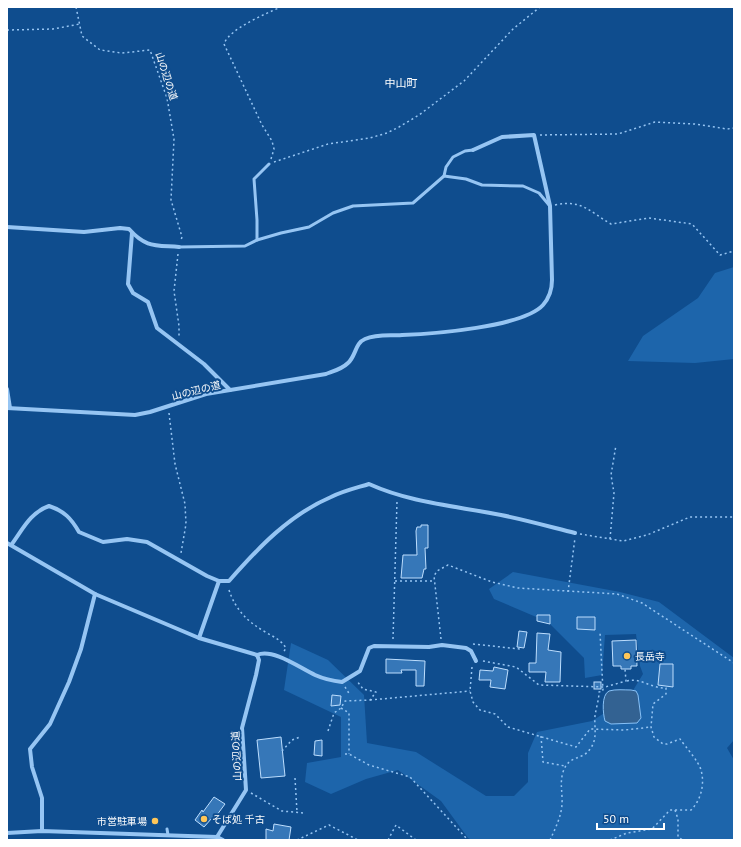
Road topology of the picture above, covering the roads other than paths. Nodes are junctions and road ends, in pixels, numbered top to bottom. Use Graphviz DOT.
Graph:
graph roads {
  1 [pos="473,150"];
  2 [pos="269,164"];
  3 [pos="444,176"];
  4 [pos="550,206"];
  5 [pos="7,228"];
  6 [pos="132,233"];
  7 [pos="257,240"];
  8 [pos="179,247"];
  9 [pos="7,389"];
  10 [pos="230,390"];
  11 [pos="8,408"];
  12 [pos="575,533"];
  13 [pos="7,543"];
  14 [pos="12,544"];
  15 [pos="219,581"];
  16 [pos="95,594"];
  17 [pos="199,638"];
  18 [pos="257,655"];
  19 [pos="476,661"];
  20 [pos="167,829"];
  21 [pos="42,831"];
  22 [pos="7,833"];
  23 [pos="168,836"];
  24 [pos="217,837"];
  25 [pos="223,840"];
  1 -- 3 [label="lane"];
  1 -- 4 [label="street"];
  2 -- 7 [label="lane"];
  3 -- 4 [label="lane"];
  3 -- 7 [label="lane"];
  4 -- 10 [label="street"];
  5 -- 6 [label="street"];
  6 -- 8 [label="street"];
  6 -- 10 [label="street, 山の辺の道"];
  7 -- 8 [label="lane"];
  9 -- 11 [label="street"];
  10 -- 11 [label="street, 山の辺の道"];
  12 -- 15 [label="street"];
  13 -- 14 [label="street"];
  14 -- 15 [label="street"];
  14 -- 16 [label="street"];
  15 -- 17 [label="street"];
  16 -- 17 [label="street"];
  16 -- 21 [label="street"];
  17 -- 18 [label="street"];
  18 -- 19 [label="street"];
  18 -- 24 [label="street, 山の辺の道"];
  20 -- 23 [label="lane"];
  21 -- 22 [label="street"];
  21 -- 23 [label="street"];
  23 -- 24 [label="street"];
  24 -- 25 [label="street"];
}
